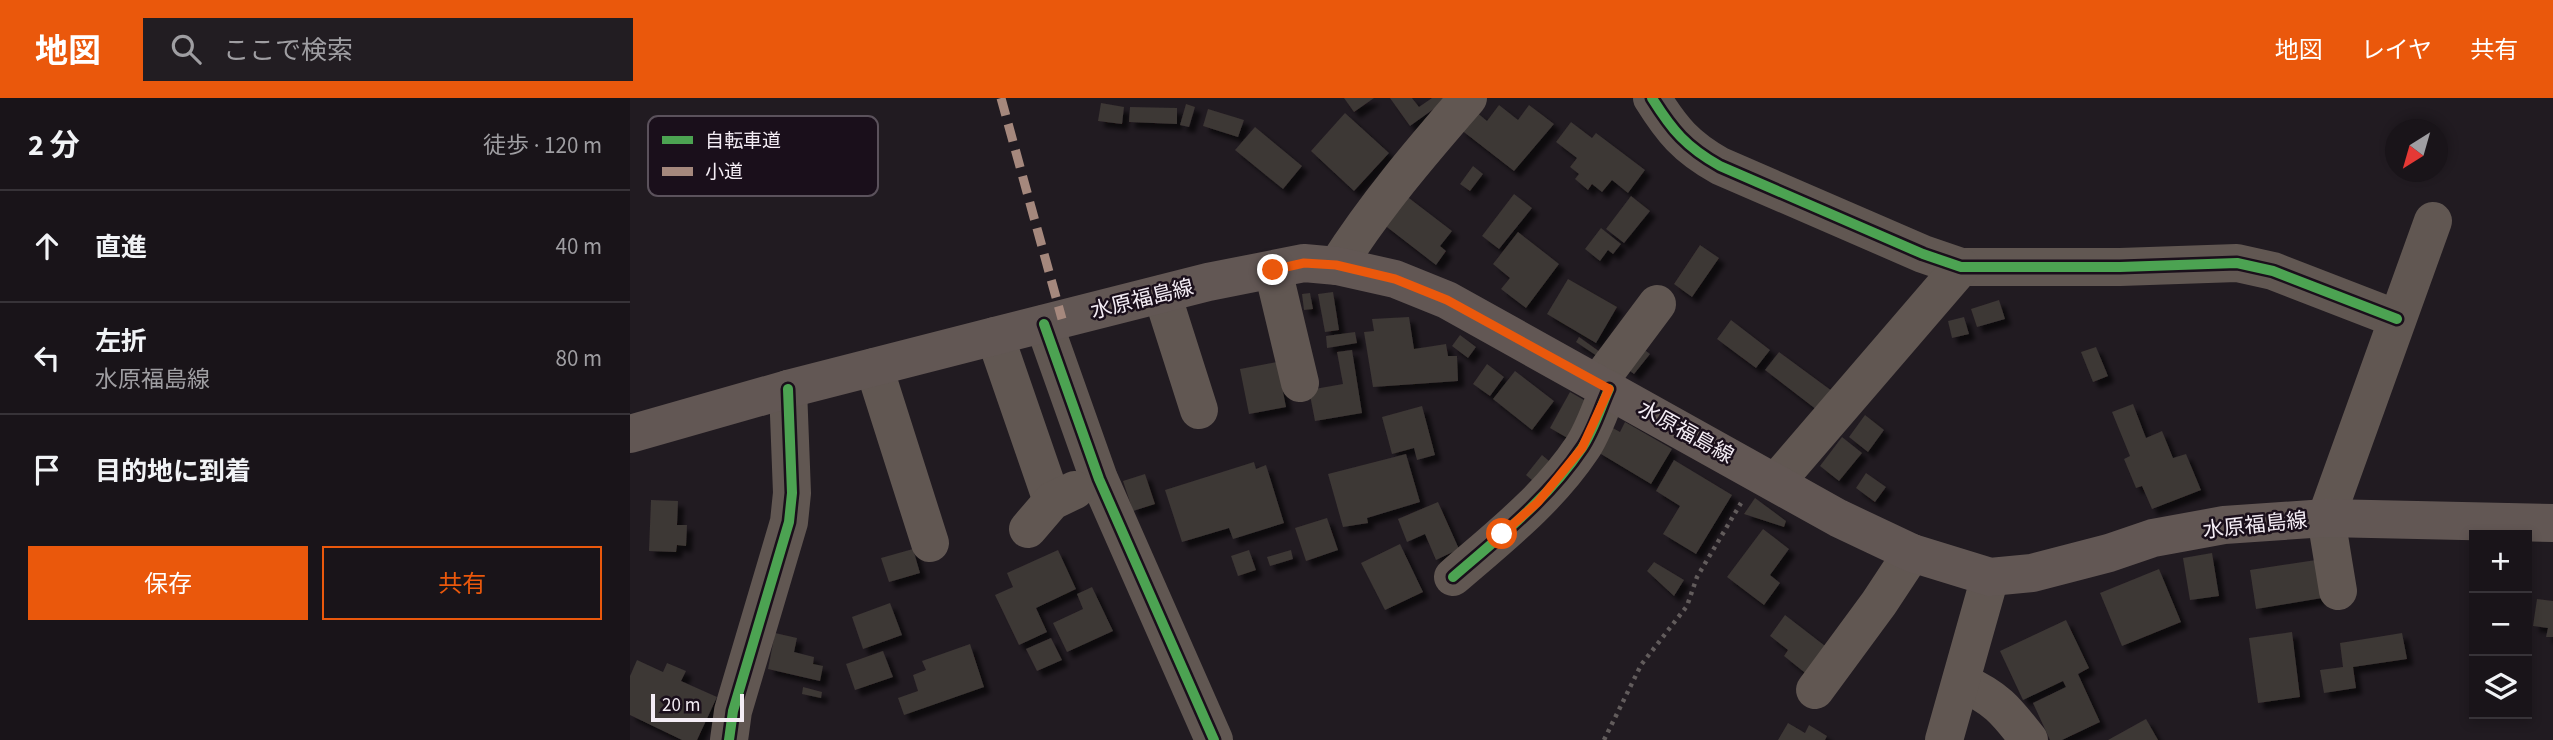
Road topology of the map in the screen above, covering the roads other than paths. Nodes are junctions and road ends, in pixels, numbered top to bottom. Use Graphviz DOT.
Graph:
graph roads {
  1 [pos="1468,98"];
  2 [pos="1652,98"];
  3 [pos="2433,221"];
  4 [pos="1336,265"];
  5 [pos="1961,267"];
  6 [pos="1273,270"];
  7 [pos="1162,294"];
  8 [pos="1657,304"];
  9 [pos="2397,319"];
  10 [pos="1044,324"];
  11 [pos="995,336"];
  12 [pos="874,367"];
  13 [pos="1300,383"];
  14 [pos="1603,386"];
  15 [pos="788,389"];
  16 [pos="1199,410"];
  17 [pos="630,434"];
  18 [pos="1768,477"];
  19 [pos="1099,479"];
  20 [pos="2326,518"];
  21 [pos="2553,523"];
  22 [pos="930,544"];
  23 [pos="1912,553"];
  24 [pos="1453,577"];
  25 [pos="1990,577"];
  26 [pos="2338,591"];
  27 [pos="1961,682"];
  28 [pos="1815,690"];
  29 [pos="729,740"];
  30 [pos="1214,740"];
  31 [pos="1944,740"];
  32 [pos="2029,740"];
  1 -- 4 [label="street"];
  2 -- 5 [label="street"];
  3 -- 9 [label="street"];
  4 -- 6 [label="main road, 水原福島線"];
  4 -- 14 [label="main road, 水原福島線"];
  5 -- 9 [label="street"];
  5 -- 18 [label="street"];
  6 -- 7 [label="main road, 水原福島線"];
  6 -- 13 [label="street"];
  7 -- 10 [label="main road, 水原福島線"];
  7 -- 16 [label="street"];
  8 -- 14 [label="street"];
  9 -- 20 [label="street"];
  10 -- 11 [label="main road, 水原福島線"];
  10 -- 19 [label="street"];
  11 -- 12 [label="main road, 水原福島線"];
  11 -- 19 [label="street"];
  12 -- 15 [label="main road, 水原福島線"];
  12 -- 22 [label="street"];
  14 -- 18 [label="main road, 水原福島線"];
  14 -- 24 [label="street"];
  15 -- 17 [label="main road, 水原福島線"];
  15 -- 29 [label="street"];
  18 -- 23 [label="main road, 水原福島線"];
  19 -- 30 [label="street"];
  20 -- 21 [label="main road, 水原福島線"];
  20 -- 25 [label="main road, 水原福島線"];
  20 -- 26 [label="street"];
  23 -- 25 [label="main road, 水原福島線"];
  23 -- 28 [label="street"];
  25 -- 27 [label="street"];
  27 -- 31 [label="street"];
  27 -- 32 [label="street"];
}
